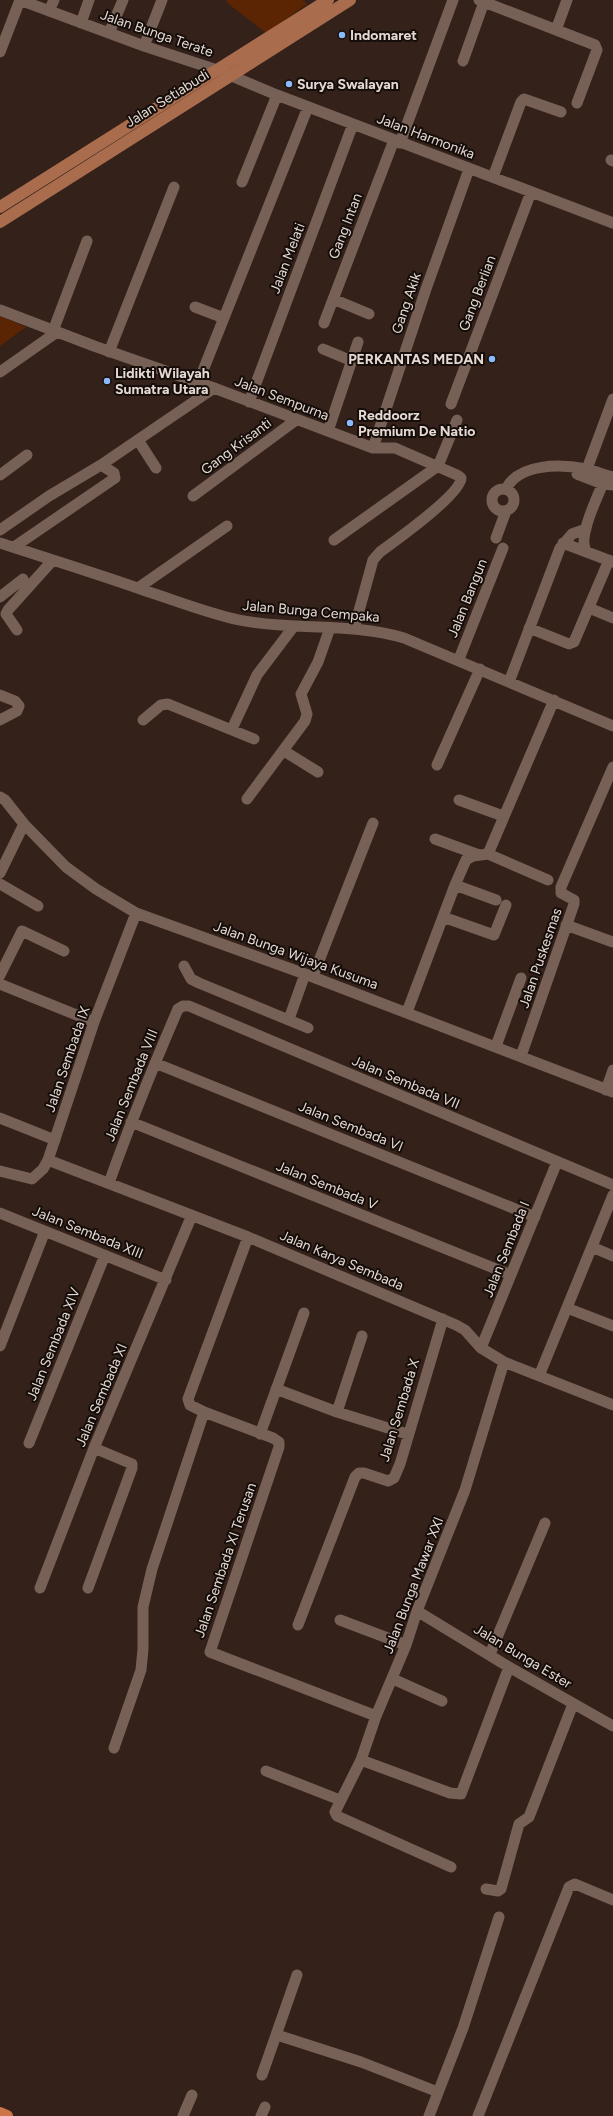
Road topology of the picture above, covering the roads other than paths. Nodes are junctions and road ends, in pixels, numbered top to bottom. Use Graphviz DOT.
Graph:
graph roads {
  1 [pos="20,0"];
  2 [pos="54,0"];
  3 [pos="89,0"];
  4 [pos="123,0"];
  5 [pos="162,0"];
  6 [pos="328,0"];
  7 [pos="350,0"];
  8 [pos="453,0"];
  9 [pos="568,0"];
  10 [pos="482,1"];
  11 [pos="49,11"];
  12 [pos="81,23"];
  13 [pos="556,30"];
  14 [pos="110,33"];
  15 [pos="144,46"];
  16 [pos="0,52"];
  17 [pos="463,61"];
  18 [pos="217,70"];
  19 [pos="230,77"];
  20 [pos="277,95"];
  21 [pos="577,102"];
  22 [pos="308,107"];
  23 [pos="560,112"];
  24 [pos="353,124"];
  25 [pos="397,141"];
  26 [pos="470,169"];
  27 [pos="493,177"];
  28 [pos="242,182"];
  29 [pos="174,187"];
  30 [pos="531,192"];
  31 [pos="0,207"];
  32 [pos="0,222"];
  33 [pos="613,223"];
  34 [pos="86,241"];
  35 [pos="332,299"];
  36 [pos="195,307"];
  37 [pos="0,310"];
  38 [pos="369,314"];
  39 [pos="224,318"];
  40 [pos="324,323"];
  41 [pos="55,332"];
  42 [pos="358,342"];
  43 [pos="323,349"];
  44 [pos="109,352"];
  45 [pos="352,361"];
  46 [pos="0,372"];
  47 [pos="198,383"];
  48 [pos="214,388"];
  49 [pos="613,399"];
  50 [pos="249,402"];
  51 [pos="451,404"];
  52 [pos="296,420"];
  53 [pos="457,420"];
  54 [pos="328,431"];
  55 [pos="138,440"];
  56 [pos="373,448"];
  57 [pos="27,455"];
  58 [pos="101,465"];
  59 [pos="438,466"];
  60 [pos="156,468"];
  61 [pos="585,473"];
  62 [pos="0,475"];
  63 [pos="609,480"];
  64 [pos="506,489"];
  65 [pos="193,496"];
  66 [pos="506,511"];
  67 [pos="588,523"];
  68 [pos="227,526"];
  69 [pos="0,530"];
  70 [pos="496,538"];
  71 [pos="334,540"];
  72 [pos="0,543"];
  73 [pos="563,543"];
  74 [pos="14,547"];
  75 [pos="503,548"];
  76 [pos="586,551"];
  77 [pos="52,561"];
  78 [pos="611,561"];
  79 [pos="23,579"];
  80 [pos="138,588"];
  81 [pos="0,597"];
  82 [pos="589,608"];
  83 [pos="613,618"];
  84 [pos="294,626"];
  85 [pos="330,628"];
  86 [pos="529,628"];
  87 [pos="354,629"];
  88 [pos="17,630"];
  89 [pos="458,659"];
  90 [pos="480,669"];
  91 [pos="510,682"];
  92 [pos="0,695"];
  93 [pos="554,700"];
  94 [pos="0,720"];
  95 [pos="143,720"];
  96 [pos="613,726"];
  97 [pos="232,729"];
  98 [pos="254,739"];
  99 [pos="284,751"];
  100 [pos="437,765"];
  101 [pos="613,767"];
  102 [pos="318,772"];
  103 [pos="0,797"];
  104 [pos="247,799"];
  105 [pos="458,800"];
  106 [pos="503,816"];
  107 [pos="24,824"];
  108 [pos="373,824"];
  109 [pos="434,838"];
  110 [pos="483,854"];
  111 [pos="0,873"];
  112 [pos="548,880"];
  113 [pos="0,884"];
  114 [pos="454,885"];
  115 [pos="38,906"];
  116 [pos="136,913"];
  117 [pos="443,917"];
  118 [pos="566,925"];
  119 [pos="613,942"];
  120 [pos="64,952"];
  121 [pos="184,966"];
  122 [pos="0,975"];
  123 [pos="309,975"];
  124 [pos="521,978"];
  125 [pos="0,984"];
  126 [pos="188,1006"];
  127 [pos="407,1012"];
  128 [pos="289,1019"];
  129 [pos="94,1022"];
  130 [pos="308,1028"];
  131 [pos="496,1046"];
  132 [pos="521,1056"];
  133 [pos="155,1063"];
  134 [pos="613,1070"];
  135 [pos="610,1091"];
  136 [pos="0,1118"];
  137 [pos="131,1122"];
  138 [pos="55,1140"];
  139 [pos="48,1160"];
  140 [pos="557,1162"];
  141 [pos="0,1171"];
  142 [pos="109,1184"];
  143 [pos="613,1185"];
  144 [pos="613,1195"];
  145 [pos="0,1213"];
  146 [pos="192,1215"];
  147 [pos="535,1217"];
  148 [pos="46,1231"];
  149 [pos="248,1237"];
  150 [pos="592,1247"];
  151 [pos="105,1255"];
  152 [pos="613,1256"];
  153 [pos="511,1275"];
  154 [pos="166,1280"];
  155 [pos="567,1308"];
  156 [pos="304,1313"];
  157 [pos="443,1319"];
  158 [pos="613,1326"];
  159 [pos="362,1336"];
  160 [pos="0,1346"];
  161 [pos="482,1348"];
  162 [pos="504,1362"];
  163 [pos="538,1376"];
  164 [pos="276,1389"];
  165 [pos="613,1405"];
  166 [pos="204,1412"];
  167 [pos="337,1412"];
  168 [pos="260,1434"];
  169 [pos="407,1434"];
  170 [pos="29,1443"];
  171 [pos="94,1448"];
  172 [pos="545,1522"];
  173 [pos="40,1588"];
  174 [pos="88,1588"];
  175 [pos="417,1611"];
  176 [pos="340,1620"];
  177 [pos="298,1625"];
  178 [pos="406,1645"];
  179 [pos="490,1654"];
  180 [pos="509,1667"];
  181 [pos="393,1679"];
  182 [pos="442,1701"];
  183 [pos="574,1704"];
  184 [pos="376,1716"];
  185 [pos="613,1726"];
  186 [pos="114,1748"];
  187 [pos="361,1760"];
  188 [pos="266,1771"];
  189 [pos="340,1800"];
  190 [pos="451,1867"];
  191 [pos="486,1889"];
  192 [pos="613,1900"];
  193 [pos="499,1917"];
  194 [pos="297,1975"];
  195 [pos="277,2035"];
  196 [pos="262,2075"];
  197 [pos="438,2092"];
  198 [pos="192,2095"];
  199 [pos="0,2113"];
  200 [pos="7,2116"];
  201 [pos="183,2116"];
  202 [pos="429,2116"];
  203 [pos="478,2116"];
  1 -- 11 [label="street, Jalan Bunga Terate"];
  1 -- 16 [label="street"];
  2 -- 11 [label="street"];
  3 -- 12 [label="street"];
  4 -- 14 [label="street"];
  5 -- 15 [label="street"];
  6 -- 18 [label="main road, Jalan Setiabudi"];
  7 -- 19 [label="main road, Jalan Setiabudi"];
  8 -- 25 [label="street, Gang Intan"];
  9 -- 13 [label="street"];
  10 -- 13 [label="street"];
  10 -- 17 [label="street"];
  11 -- 12 [label="street, Jalan Bunga Terate"];
  12 -- 14 [label="street, Jalan Bunga Terate"];
  13 -- 21 [label="street"];
  14 -- 15 [label="street, Jalan Bunga Terate"];
  15 -- 18 [label="street, Jalan Bunga Terate"];
  18 -- 19 [label="street, Jalan Bunga Terate"];
  18 -- 31 [label="main road, Jalan Setiabudi"];
  19 -- 20 [label="street, Jalan Harmonika"];
  19 -- 32 [label="main road, Jalan Setiabudi"];
  20 -- 22 [label="street, Jalan Harmonika"];
  20 -- 28 [label="street"];
  22 -- 24 [label="street, Jalan Harmonika"];
  22 -- 39 [label="street"];
  23 -- 27 [label="street"];
  24 -- 25 [label="street, Jalan Harmonika"];
  24 -- 50 [label="street, Jalan Melati"];
  25 -- 26 [label="street, Jalan Harmonika"];
  25 -- 35 [label="street, Gang Intan"];
  26 -- 27 [label="street, Jalan Harmonika"];
  26 -- 56 [label="street, Gang Akik"];
  27 -- 30 [label="street, Jalan Harmonika"];
  29 -- 44 [label="street"];
  30 -- 33 [label="street, Jalan Harmonika"];
  30 -- 51 [label="street, Gang Berlian"];
  34 -- 41 [label="street"];
  35 -- 38 [label="street"];
  35 -- 40 [label="street, Gang Intan"];
  36 -- 39 [label="street"];
  37 -- 41 [label="street, Jalan Sempurna"];
  39 -- 47 [label="street"];
  41 -- 44 [label="street, Jalan Sempurna"];
  41 -- 46 [label="street"];
  42 -- 45 [label="street"];
  43 -- 45 [label="street"];
  44 -- 47 [label="street, Jalan Sempurna"];
  45 -- 54 [label="street"];
  47 -- 48 [label="street, Jalan Sempurna"];
  48 -- 50 [label="street, Jalan Sempurna"];
  48 -- 55 [label="street"];
  49 -- 61 [label="street"];
  50 -- 52 [label="street, Jalan Sempurna"];
  52 -- 54 [label="street, Jalan Sempurna"];
  52 -- 65 [label="street, Gang Krisanti"];
  53 -- 59 [label="street"];
  54 -- 56 [label="street, Jalan Sempurna"];
  55 -- 58 [label="street"];
  55 -- 60 [label="street"];
  56 -- 59 [label="street, Jalan Sempurna"];
  57 -- 62 [label="street"];
  58 -- 69 [label="street"];
  58 -- 74 [label="street"];
  59 -- 71 [label="street"];
  59 -- 87 [label="street, Jalan Sempurna"];
  61 -- 63 [label="street"];
  61 -- 64 [label="street"];
  63 -- 67 [label="street"];
  64 -- 66 [label="street"];
  64 -- 66 [label="street"];
  66 -- 70 [label="street"];
  67 -- 73 [label="street"];
  67 -- 76 [label="street"];
  68 -- 80 [label="street"];
  72 -- 74 [label="street, Jalan Bunga Cempaka"];
  73 -- 76 [label="street"];
  73 -- 86 [label="street"];
  74 -- 77 [label="street, Jalan Bunga Cempaka"];
  75 -- 89 [label="street, Jalan Bangun"];
  76 -- 78 [label="street"];
  77 -- 80 [label="street, Jalan Bunga Cempaka"];
  77 -- 88 [label="street"];
  78 -- 82 [label="street"];
  79 -- 81 [label="street"];
  80 -- 84 [label="street, Jalan Bunga Cempaka"];
  82 -- 83 [label="street"];
  82 -- 86 [label="street"];
  84 -- 85 [label="street, Jalan Bunga Cempaka"];
  84 -- 97 [label="street"];
  85 -- 87 [label="street, Jalan Bunga Cempaka"];
  85 -- 99 [label="street"];
  86 -- 91 [label="street"];
  87 -- 89 [label="street, Jalan Bunga Cempaka"];
  89 -- 90 [label="street, Jalan Bunga Cempaka"];
  90 -- 91 [label="street, Jalan Bunga Cempaka"];
  90 -- 100 [label="street"];
  91 -- 93 [label="street, Jalan Bunga Cempaka"];
  92 -- 94 [label="street"];
  93 -- 96 [label="street, Jalan Bunga Cempaka"];
  93 -- 106 [label="street"];
  95 -- 97 [label="street"];
  97 -- 98 [label="street"];
  99 -- 102 [label="street"];
  99 -- 104 [label="street"];
  101 -- 118 [label="street, Jalan Puskesmas"];
  103 -- 107 [label="street, Jalan Bunga Wijaya Kusuma"];
  105 -- 106 [label="street"];
  106 -- 110 [label="street"];
  107 -- 111 [label="street"];
  107 -- 116 [label="street, Jalan Bunga Wijaya Kusuma"];
  108 -- 123 [label="street"];
  109 -- 110 [label="street"];
  110 -- 112 [label="street"];
  110 -- 114 [label="street"];
  113 -- 115 [label="street"];
  114 -- 117 [label="street"];
  114 -- 117 [label="street"];
  116 -- 123 [label="street, Jalan Bunga Wijaya Kusuma"];
  116 -- 129 [label="street, Jalan Sembada IX"];
  117 -- 127 [label="street"];
  118 -- 119 [label="street"];
  118 -- 132 [label="street, Jalan Puskesmas"];
  120 -- 122 [label="street"];
  121 -- 128 [label="street"];
  123 -- 127 [label="street, Jalan Bunga Wijaya Kusuma"];
  123 -- 128 [label="street"];
  124 -- 131 [label="street"];
  125 -- 129 [label="street"];
  126 -- 133 [label="street, Jalan Sembada VIII"];
  126 -- 140 [label="street, Jalan Sembada VII"];
  127 -- 131 [label="street, Jalan Bunga Wijaya Kusuma"];
  128 -- 130 [label="street"];
  129 -- 138 [label="street, Jalan Sembada IX"];
  131 -- 132 [label="street, Jalan Bunga Wijaya Kusuma"];
  132 -- 135 [label="street, Jalan Bunga Wijaya Kusuma"];
  133 -- 137 [label="street, Jalan Sembada VIII"];
  133 -- 147 [label="street, Jalan Sembada VI"];
  134 -- 135 [label="street"];
  136 -- 138 [label="street"];
  137 -- 142 [label="street, Jalan Sembada VIII"];
  137 -- 153 [label="street, Jalan Sembada V"];
  138 -- 139 [label="street, Jalan Sembada IX"];
  139 -- 141 [label="street, Jalan Sembada IX"];
  139 -- 142 [label="street, Jalan Karya Sembada"];
  140 -- 143 [label="street, Jalan Sembada VII"];
  140 -- 147 [label="street, Jalan Sembada I"];
  142 -- 146 [label="street, Jalan Karya Sembada"];
  144 -- 150 [label="street"];
  145 -- 148 [label="street, Jalan Sembada XIII"];
  146 -- 149 [label="street, Jalan Karya Sembada"];
  146 -- 154 [label="street, Jalan Sembada XI"];
  147 -- 153 [label="street, Jalan Sembada I"];
  148 -- 151 [label="street, Jalan Sembada XIII"];
  148 -- 160 [label="street"];
  149 -- 157 [label="street, Jalan Karya Sembada"];
  149 -- 166 [label="street"];
  150 -- 152 [label="street"];
  150 -- 155 [label="street"];
  151 -- 154 [label="street, Jalan Sembada XIII"];
  151 -- 170 [label="street, Jalan Sembada XIV"];
  153 -- 161 [label="street, Jalan Sembada I"];
  154 -- 171 [label="street, Jalan Sembada XI"];
  155 -- 158 [label="street"];
  155 -- 163 [label="street"];
  156 -- 164 [label="street"];
  157 -- 161 [label="street, Jalan Karya Sembada"];
  157 -- 169 [label="street, Jalan Sembada X"];
  159 -- 167 [label="street"];
  161 -- 162 [label="street, Jalan Karya Sembada"];
  162 -- 163 [label="street, Jalan Karya Sembada"];
  162 -- 175 [label="street, Jalan Bunga Mawar XXI"];
  163 -- 165 [label="street, Jalan Karya Sembada"];
  164 -- 167 [label="street"];
  164 -- 168 [label="street"];
  166 -- 168 [label="street"];
  166 -- 186 [label="street"];
  167 -- 169 [label="street"];
  168 -- 184 [label="street, Jalan Sembada XI Terusan"];
  169 -- 177 [label="street, Jalan Sembada X"];
  171 -- 173 [label="street, Jalan Sembada XI"];
  171 -- 174 [label="street"];
  172 -- 179 [label="street"];
  175 -- 178 [label="street, Jalan Bunga Mawar XXI"];
  175 -- 179 [label="street, Jalan Bunga Ester"];
  176 -- 178 [label="street"];
  178 -- 181 [label="street, Jalan Bunga Mawar XXI"];
  179 -- 180 [label="street, Jalan Bunga Ester"];
  180 -- 183 [label="street, Jalan Bunga Ester"];
  180 -- 187 [label="street"];
  181 -- 182 [label="street"];
  181 -- 184 [label="street, Jalan Bunga Mawar XXI"];
  183 -- 185 [label="street, Jalan Bunga Ester"];
  183 -- 191 [label="street"];
  184 -- 187 [label="street, Jalan Bunga Mawar XXI"];
  187 -- 189 [label="street, Jalan Bunga Mawar XXI"];
  188 -- 189 [label="street"];
  189 -- 190 [label="street, Jalan Bunga Mawar XXI"];
  192 -- 203 [label="street"];
  193 -- 197 [label="street"];
  194 -- 195 [label="street"];
  195 -- 196 [label="street"];
  195 -- 197 [label="street"];
  197 -- 202 [label="street"];
  198 -- 201 [label="street"];
  199 -- 200 [label="highway"];
}
